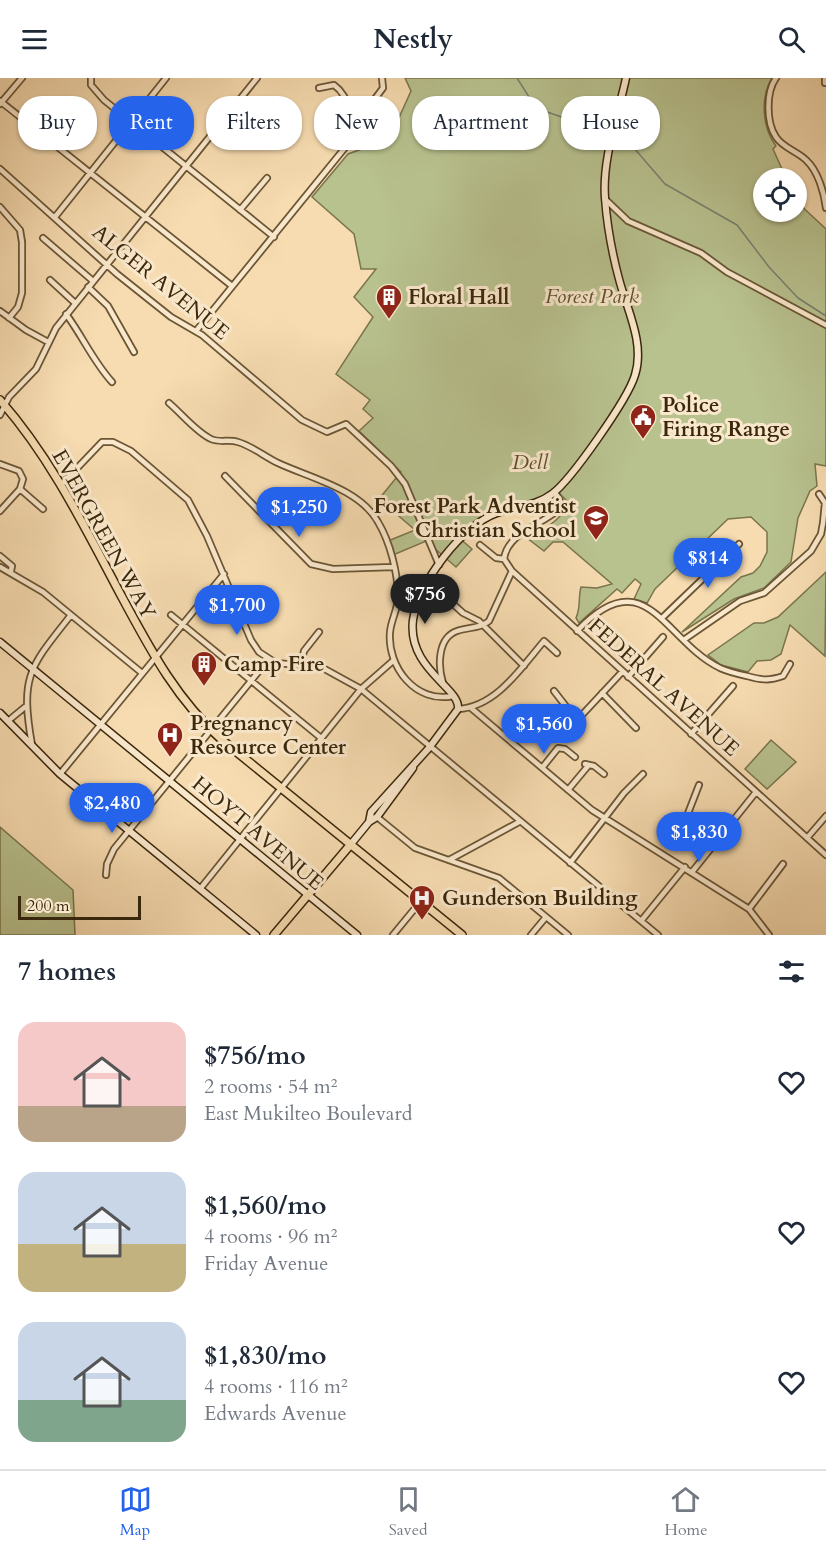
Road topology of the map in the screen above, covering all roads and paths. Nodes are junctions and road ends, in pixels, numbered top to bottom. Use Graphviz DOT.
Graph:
graph roads {
  1 [pos="22,78"];
  2 [pos="92,78"];
  3 [pos="166,78"];
  4 [pos="257,78"];
  5 [pos="382,78"];
  6 [pos="626,78"];
  7 [pos="776,78"];
  8 [pos="319,88"];
  9 [pos="152,96"];
  10 [pos="343,96"];
  11 [pos="378,96"];
  12 [pos="0,103"];
  13 [pos="109,104"];
  14 [pos="110,150"];
  15 [pos="166,150"];
  16 [pos="345,150"];
  17 [pos="186,166"];
  18 [pos="0,169"];
  19 [pos="92,173"];
  20 [pos="267,178"];
  21 [pos="825,194"];
  22 [pos="605,199"];
  23 [pos="0,207"];
  24 [pos="826,208"];
  25 [pos="240,210"];
  26 [pos="145,216"];
  27 [pos="55,217"];
  28 [pos="274,237"];
  29 [pos="43,238"];
  30 [pos="107,264"];
  31 [pos="50,280"];
  32 [pos="93,281"];
  33 [pos="232,286"];
  34 [pos="88,287"];
  35 [pos="75,303"];
  36 [pos="0,311"];
  37 [pos="66,314"];
  38 [pos="9,318"];
  39 [pos="826,325"];
  40 [pos="196,331"];
  41 [pos="48,342"];
  42 [pos="134,352"];
  43 [pos="112,382"];
  44 [pos="2,403"];
  45 [pos="169,403"];
  46 [pos="0,415"];
  47 [pos="0,464"];
  48 [pos="225,476"];
  49 [pos="62,485"];
  50 [pos="20,489"];
  51 [pos="555,492"];
  52 [pos="819,494"];
  53 [pos="0,500"];
  54 [pos="7,502"];
  55 [pos="43,509"];
  56 [pos="0,511"];
  57 [pos="480,544"];
  58 [pos="740,544"];
  59 [pos="0,556"];
  60 [pos="504,559"];
  61 [pos="439,565"];
  62 [pos="0,567"];
  63 [pos="393,567"];
  64 [pos="512,571"];
  65 [pos="11,572"];
  66 [pos="224,574"];
  67 [pos="442,594"];
  68 [pos="71,615"];
  69 [pos="171,615"];
  70 [pos="662,618"];
  71 [pos="182,624"];
  72 [pos="484,626"];
  73 [pos="577,631"];
  74 [pos="319,632"];
  75 [pos="663,637"];
  76 [pos="685,639"];
  77 [pos="0,642"];
  78 [pos="556,653"];
  79 [pos="154,658"];
  80 [pos="268,660"];
  81 [pos="394,660"];
  82 [pos="301,664"];
  83 [pos="790,664"];
  84 [pos="524,666"];
  85 [pos="32,668"];
  86 [pos="622,672"];
  87 [pos="142,673"];
  88 [pos="628,677"];
  89 [pos="252,681"];
  90 [pos="444,686"];
  91 [pos="733,686"];
  92 [pos="361,690"];
  93 [pos="554,691"];
  94 [pos="602,693"];
  95 [pos="455,696"];
  96 [pos="26,707"];
  97 [pos="471,708"];
  98 [pos="458,709"];
  99 [pos="0,713"];
  100 [pos="8,721"];
  101 [pos="101,724"];
  102 [pos="636,728"];
  103 [pos="212,731"];
  104 [pos="692,734"];
  105 [pos="321,738"];
  106 [pos="33,748"];
  107 [pos="429,748"];
  108 [pos="575,757"];
  109 [pos="542,768"];
  110 [pos="60,774"];
  111 [pos="604,774"];
  112 [pos="643,774"];
  113 [pos="170,781"];
  114 [pos="699,785"];
  115 [pos="281,787"];
  116 [pos="568,790"];
  117 [pos="756,792"];
  118 [pos="391,793"];
  119 [pos="826,816"];
  120 [pos="377,817"];
  121 [pos="606,819"];
  122 [pos="369,822"];
  123 [pos="519,822"];
  124 [pos="129,831"];
  125 [pos="807,838"];
  126 [pos="240,840"];
  127 [pos="351,844"];
  128 [pos="712,846"];
  129 [pos="826,855"];
  130 [pos="449,860"];
  131 [pos="570,863"];
  132 [pos="783,864"];
  133 [pos="685,867"];
  134 [pos="692,872"];
  135 [pos="106,875"];
  136 [pos="200,889"];
  137 [pos="307,895"];
  138 [pos="421,902"];
  139 [pos="749,909"];
  140 [pos="546,917"];
  141 [pos="641,921"];
  142 [pos="256,935"];
  143 [pos="274,935"];
  144 [pos="357,935"];
  145 [pos="393,935"];
  146 [pos="462,935"];
  147 [pos="531,935"];
  148 [pos="568,935"];
  149 [pos="658,935"];
  150 [pos="769,935"];
  1 -- 12 [label="street"];
  2 -- 13 [label="street"];
  3 -- 9 [label="street"];
  4 -- 17 [label="street"];
  5 -- 11 [label="street"];
  6 -- 22 [label="main road"];
  7 -- 21 [label="street"];
  8 -- 10 [label="street"];
  12 -- 19 [label="street"];
  14 -- 19 [label="street"];
  15 -- 17 [label="street"];
  16 -- 28 [label="street"];
  17 -- 25 [label="street"];
  17 -- 26 [label="street"];
  18 -- 27 [label="street, ALGER AVENUE"];
  19 -- 26 [label="street"];
  19 -- 27 [label="street"];
  20 -- 25 [label="street"];
  21 -- 24 [label="street"];
  22 -- 39 [label="street"];
  22 -- 51 [label="main road"];
  23 -- 38 [label="street"];
  25 -- 28 [label="street"];
  26 -- 30 [label="street"];
  26 -- 33 [label="street"];
  27 -- 30 [label="street, ALGER AVENUE"];
  28 -- 33 [label="street"];
  29 -- 32 [label="street"];
  30 -- 32 [label="street"];
  30 -- 40 [label="street, ALGER AVENUE"];
  31 -- 35 [label="street"];
  32 -- 34 [label="street"];
  33 -- 40 [label="street"];
  34 -- 35 [label="street"];
  34 -- 42 [label="street"];
  35 -- 37 [label="street"];
  36 -- 38 [label="street"];
  37 -- 41 [label="street"];
  37 -- 43 [label="street"];
  38 -- 41 [label="street"];
  40 -- 61 [label="street, ALGER AVENUE"];
  41 -- 44 [label="street"];
  44 -- 46 [label="street"];
  44 -- 49 [label="main road, EVERGREEN WAY"];
  45 -- 63 [label="street"];
  47 -- 50 [label="street"];
  48 -- 63 [label="street"];
  49 -- 66 [label="street"];
  49 -- 79 [label="main road, EVERGREEN WAY"];
  50 -- 54 [label="street"];
  50 -- 55 [label="street"];
  51 -- 60 [label="street"];
  51 -- 61 [label="main road"];
  52 -- 76 [label="street"];
  53 -- 54 [label="street"];
  54 -- 56 [label="street"];
  57 -- 60 [label="street, FEDERAL AVENUE"];
  58 -- 70 [label="street"];
  59 -- 65 [label="street"];
  60 -- 64 [label="street, FEDERAL AVENUE"];
  61 -- 90 [label="main road"];
  62 -- 65 [label="street"];
  63 -- 81 [label="street"];
  64 -- 72 [label="street"];
  64 -- 73 [label="street, FEDERAL AVENUE"];
  65 -- 68 [label="street"];
  66 -- 71 [label="street"];
  66 -- 80 [label="street"];
  67 -- 72 [label="street"];
  68 -- 85 [label="street"];
  68 -- 87 [label="street"];
  69 -- 71 [label="street"];
  70 -- 73 [label="street"];
  70 -- 76 [label="street"];
  71 -- 79 [label="street"];
  71 -- 89 [label="street"];
  72 -- 84 [label="street"];
  72 -- 90 [label="street"];
  73 -- 86 [label="street, FEDERAL AVENUE"];
  74 -- 82 [label="street"];
  75 -- 88 [label="street"];
  76 -- 83 [label="street"];
  77 -- 85 [label="main road, HOYT AVENUE"];
  78 -- 84 [label="street"];
  79 -- 87 [label="street"];
  79 -- 103 [label="main road, EVERGREEN WAY"];
  80 -- 82 [label="street"];
  80 -- 89 [label="street"];
  81 -- 92 [label="street"];
  81 -- 95 [label="street"];
  82 -- 92 [label="street"];
  84 -- 97 [label="street"];
  85 -- 96 [label="street"];
  85 -- 101 [label="main road, HOYT AVENUE"];
  86 -- 88 [label="street, FEDERAL AVENUE"];
  86 -- 94 [label="street"];
  87 -- 101 [label="street"];
  88 -- 104 [label="street, FEDERAL AVENUE"];
  89 -- 103 [label="street"];
  89 -- 105 [label="street"];
  90 -- 95 [label="main road"];
  91 -- 104 [label="street"];
  92 -- 105 [label="street"];
  92 -- 107 [label="street"];
  93 -- 94 [label="street"];
  94 -- 102 [label="street"];
  95 -- 98 [label="main road"];
  96 -- 100 [label="street"];
  96 -- 106 [label="street"];
  97 -- 98 [label="street"];
  97 -- 109 [label="street"];
  98 -- 107 [label="main road"];
  99 -- 100 [label="main road"];
  100 -- 106 [label="main road"];
  101 -- 110 [label="street"];
  101 -- 113 [label="main road, HOYT AVENUE"];
  103 -- 113 [label="street"];
  103 -- 115 [label="main road, EVERGREEN WAY"];
  104 -- 117 [label="street, FEDERAL AVENUE"];
  105 -- 115 [label="street"];
  106 -- 110 [label="main road"];
  107 -- 118 [label="main road"];
  107 -- 123 [label="street"];
  108 -- 109 [label="street"];
  109 -- 116 [label="street"];
  110 -- 124 [label="main road"];
  111 -- 116 [label="street"];
  112 -- 121 [label="street"];
  113 -- 124 [label="street"];
  113 -- 126 [label="main road, HOYT AVENUE"];
  114 -- 128 [label="street"];
  115 -- 126 [label="street"];
  115 -- 127 [label="main road, EVERGREEN WAY"];
  116 -- 121 [label="street"];
  117 -- 125 [label="street, FEDERAL AVENUE"];
  117 -- 128 [label="street"];
  118 -- 120 [label="main road"];
  118 -- 122 [label="main road"];
  119 -- 125 [label="street"];
  120 -- 122 [label="main road"];
  120 -- 130 [label="street"];
  121 -- 131 [label="street"];
  121 -- 133 [label="street"];
  122 -- 127 [label="main road"];
  123 -- 130 [label="street"];
  123 -- 131 [label="street"];
  124 -- 135 [label="street"];
  124 -- 136 [label="main road"];
  125 -- 129 [label="street, FEDERAL AVENUE"];
  126 -- 136 [label="street"];
  126 -- 137 [label="main road, HOYT AVENUE"];
  127 -- 137 [label="main road"];
  127 -- 138 [label="main road, EVERGREEN WAY"];
  128 -- 134 [label="street"];
  130 -- 140 [label="street"];
  131 -- 141 [label="street"];
  132 -- 139 [label="street"];
  133 -- 134 [label="street"];
  133 -- 141 [label="street"];
  134 -- 139 [label="street"];
  136 -- 142 [label="main road"];
  137 -- 143 [label="main road"];
  137 -- 144 [label="main road, HOYT AVENUE"];
  138 -- 145 [label="street"];
  138 -- 146 [label="main road, EVERGREEN WAY"];
  139 -- 150 [label="street"];
  140 -- 147 [label="street"];
  140 -- 148 [label="street"];
  141 -- 149 [label="street"];
}
